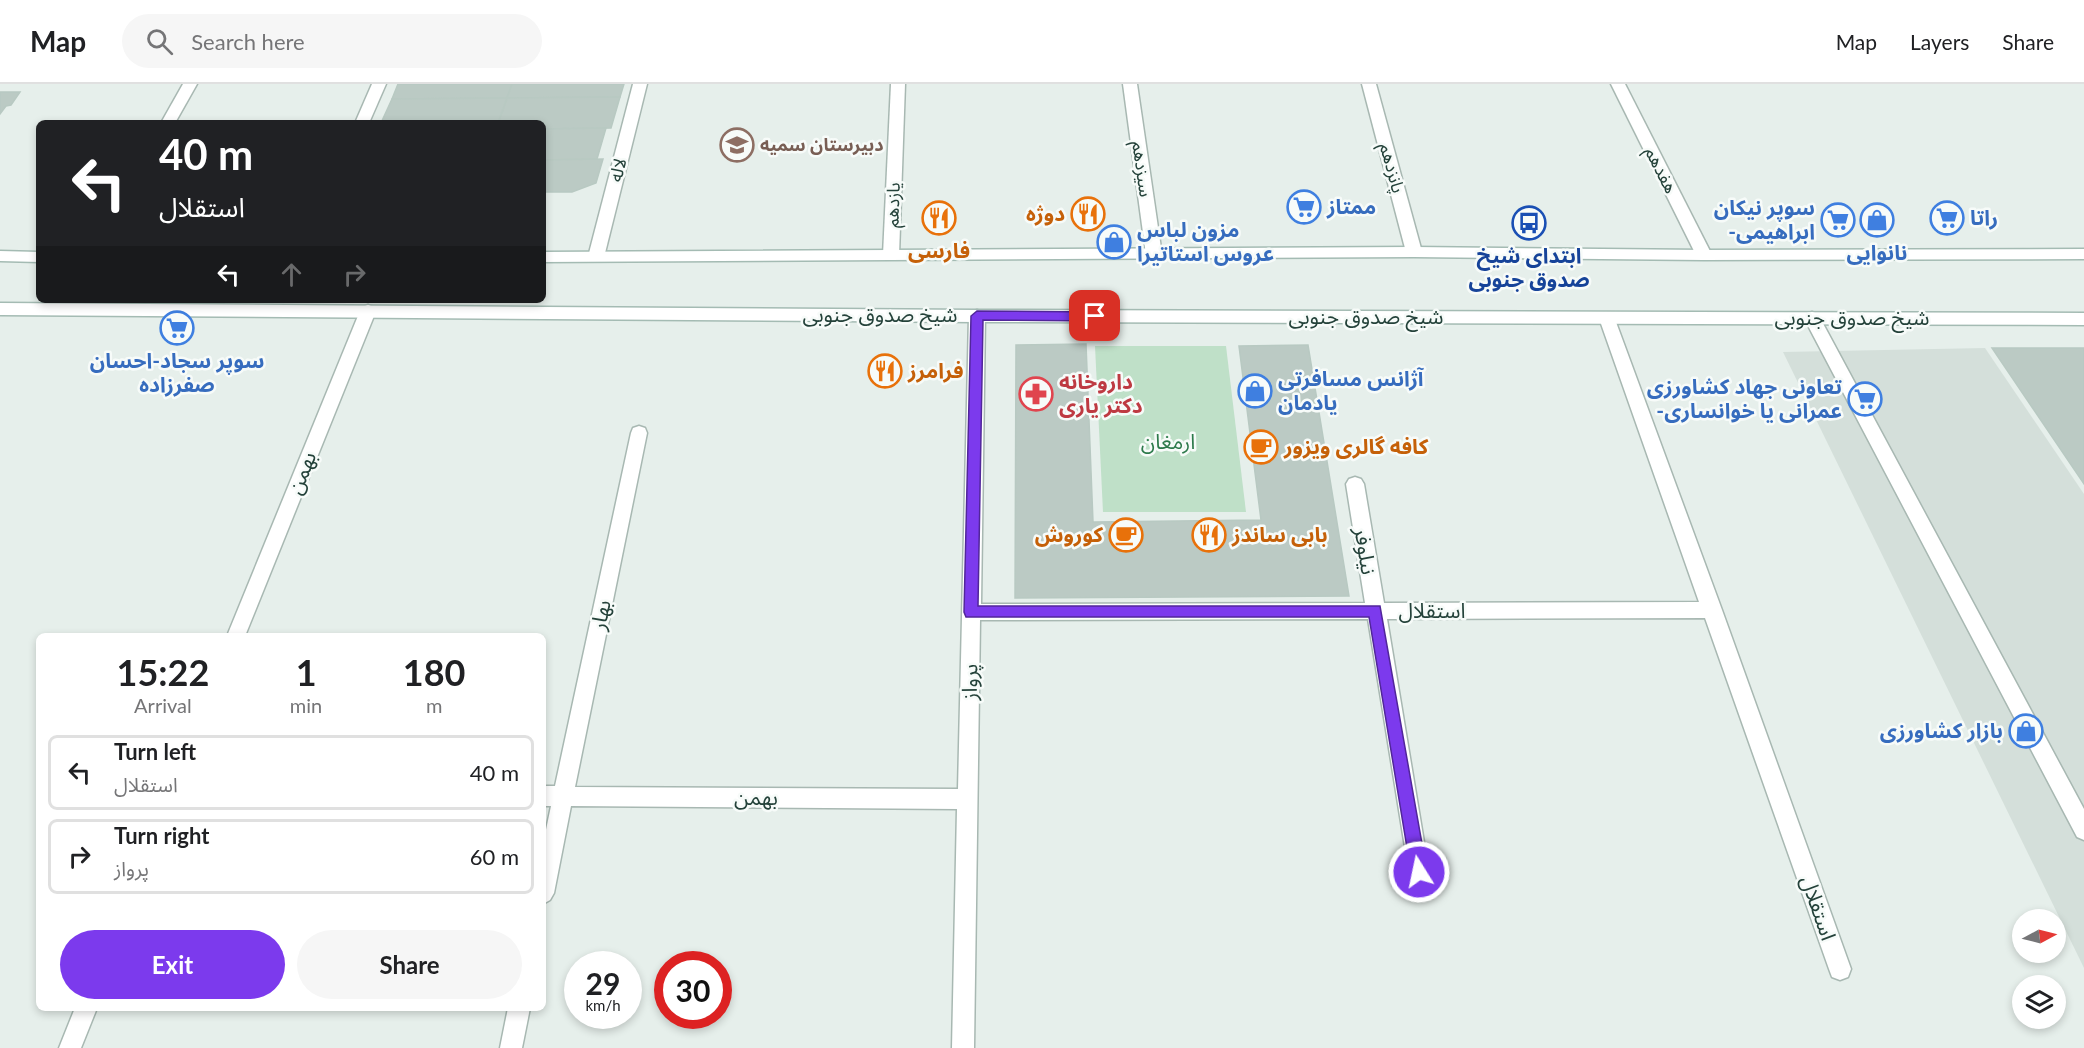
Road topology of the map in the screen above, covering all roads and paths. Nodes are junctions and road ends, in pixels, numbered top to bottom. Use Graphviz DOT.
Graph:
graph roads {
  1 [pos="190,84"];
  2 [pos="379,84"];
  3 [pos="640,84"];
  4 [pos="898,84"];
  5 [pos="1130,84"];
  6 [pos="1370,84"];
  7 [pos="1618,84"];
  8 [pos="170,120"];
  9 [pos="363,120"];
  10 [pos="1414,252"];
  11 [pos="2084,254"];
  12 [pos="891,255"];
  13 [pos="1154,255"];
  14 [pos="1704,255"];
  15 [pos="0,256"];
  16 [pos="36,257"];
  17 [pos="546,257"];
  18 [pos="596,257"];
  19 [pos="0,309"];
  20 [pos="368,311"];
  21 [pos="977,316"];
  22 [pos="1607,318"];
  23 [pos="1812,318"];
  24 [pos="2084,319"];
  25 [pos="639,433"];
  26 [pos="1355,484"];
  27 [pos="1713,610"];
  28 [pos="971,612"];
  29 [pos="1375,614"];
  30 [pos="237,633"];
  31 [pos="553,796"];
  32 [pos="969,799"];
  33 [pos="2084,830"];
  34 [pos="546,864"];
  35 [pos="1419,872"];
  36 [pos="1840,969"];
  37 [pos="85,1011"];
  38 [pos="518,1011"];
  39 [pos="70,1048"];
  40 [pos="511,1048"];
  41 [pos="963,1048"];
  1 -- 8 [label="street"];
  2 -- 9 [label="street"];
  3 -- 18 [label="street, لاله"];
  4 -- 12 [label="street, یازدهم"];
  5 -- 13 [label="street, سیزدهم"];
  6 -- 10 [label="street, پانزدهم"];
  7 -- 14 [label="street, هفدهم"];
  10 -- 13 [label="street"];
  10 -- 14 [label="street"];
  11 -- 14 [label="street"];
  12 -- 13 [label="street"];
  12 -- 18 [label="street"];
  15 -- 16 [label="street"];
  17 -- 18 [label="street"];
  19 -- 20 [label="street, شیخ صدوق جنوبی"];
  20 -- 21 [label="street, شیخ صدوق جنوبی"];
  20 -- 30 [label="street, بهمن"];
  21 -- 22 [label="street, شیخ صدوق جنوبی"];
  21 -- 28 [label="street, پرواز"];
  22 -- 23 [label="street, شیخ صدوق جنوبی"];
  22 -- 27 [label="street, استقلال"];
  23 -- 24 [label="street, شیخ صدوق جنوبی"];
  23 -- 33 [label="street"];
  25 -- 31 [label="street, بهار"];
  26 -- 29 [label="street, نیلوفر"];
  27 -- 29 [label="street, استقلال"];
  27 -- 36 [label="street, استقلال"];
  28 -- 29 [label="street, استقلال"];
  28 -- 32 [label="street, پرواز"];
  29 -- 35 [label="street, نیلوفر"];
  31 -- 32 [label="street, بهمن"];
  31 -- 34 [label="street"];
  32 -- 41 [label="street, پرواز"];
  37 -- 39 [label="street"];
  38 -- 40 [label="street"];
}
